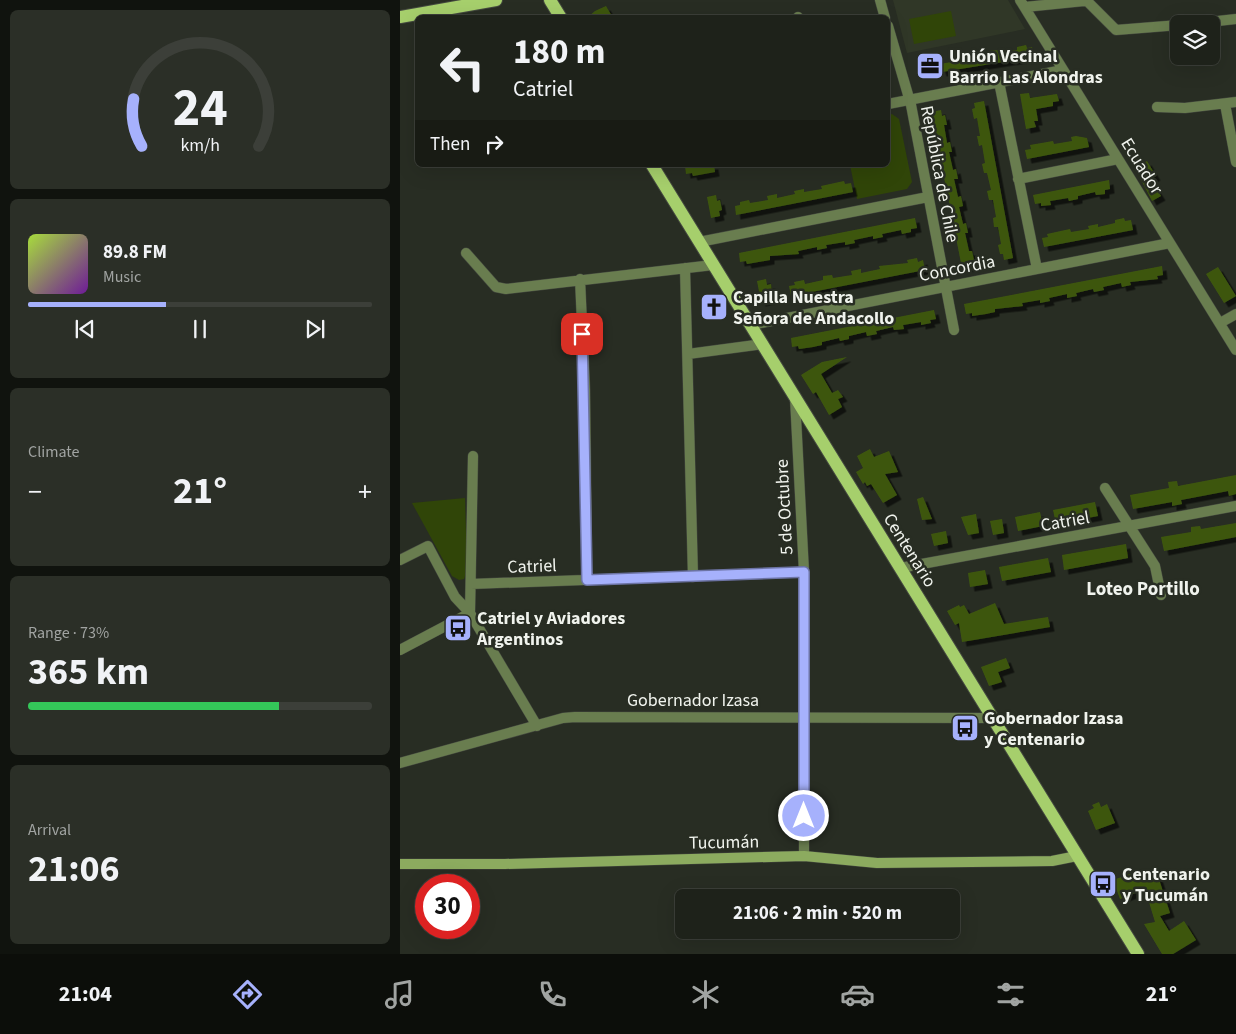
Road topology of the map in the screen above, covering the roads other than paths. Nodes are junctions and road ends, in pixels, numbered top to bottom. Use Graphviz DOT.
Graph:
graph roads {
  1 [pos="496,0"];
  2 [pos="550,0"];
  3 [pos="880,0"];
  4 [pos="1022,4"];
  5 [pos="559,15"];
  6 [pos="884,15"];
  7 [pos="400,17"];
  8 [pos="1236,19"];
  9 [pos="1220,21"];
  10 [pos="1170,26"];
  11 [pos="890,33"];
  12 [pos="1063,70"];
  13 [pos="998,82"];
  14 [pos="909,100"];
  15 [pos="1236,102"];
  16 [pos="890,104"];
  17 [pos="1225,104"];
  18 [pos="1157,107"];
  19 [pos="1118,159"];
  20 [pos="1236,162"];
  21 [pos="653,167"];
  22 [pos="1018,179"];
  23 [pos="928,197"];
  24 [pos="699,242"];
  25 [pos="1170,243"];
  26 [pos="466,252"];
  27 [pos="714,264"];
  28 [pos="685,268"];
  29 [pos="1037,269"];
  30 [pos="580,279"];
  31 [pos="946,287"];
  32 [pos="1236,314"];
  33 [pos="1220,323"];
  34 [pos="751,325"];
  35 [pos="954,330"];
  36 [pos="762,344"];
  37 [pos="1236,350"];
  38 [pos="688,354"];
  39 [pos="795,397"];
  40 [pos="473,456"];
  41 [pos="1105,488"];
  42 [pos="1236,506"];
  43 [pos="1129,526"];
  44 [pos="400,560"];
  45 [pos="900,568"];
  46 [pos="804,572"];
  47 [pos="694,577"];
  48 [pos="587,580"];
  49 [pos="471,584"];
  50 [pos="1161,595"];
  51 [pos="470,613"];
  52 [pos="400,650"];
  53 [pos="804,716"];
  54 [pos="992,718"];
  55 [pos="537,726"];
  56 [pos="400,763"];
  57 [pos="804,856"];
  58 [pos="1078,856"];
  59 [pos="400,864"];
  60 [pos="1138,954"];
  1 -- 7 [label="main road"];
  2 -- 5 [label="main road"];
  3 -- 6 [label="street"];
  4 -- 10 [label="street"];
  4 -- 12 [label="street, Ecuador"];
  8 -- 9 [label="street"];
  11 -- 14 [label="street, República de Chile"];
  12 -- 13 [label="street"];
  12 -- 19 [label="street, Ecuador"];
  13 -- 14 [label="street"];
  13 -- 22 [label="street"];
  14 -- 16 [label="street"];
  14 -- 23 [label="street, República de Chile"];
  15 -- 17 [label="street"];
  17 -- 18 [label="street"];
  17 -- 20 [label="street"];
  19 -- 22 [label="street"];
  19 -- 25 [label="street, Ecuador"];
  21 -- 24 [label="main road, Centenario"];
  22 -- 29 [label="street"];
  23 -- 24 [label="street"];
  23 -- 31 [label="street, República de Chile"];
  24 -- 27 [label="main road, Centenario"];
  25 -- 29 [label="street, Concordia"];
  25 -- 33 [label="street, Ecuador"];
  26 -- 30 [label="street"];
  27 -- 28 [label="street"];
  27 -- 34 [label="main road, Centenario"];
  28 -- 30 [label="street"];
  28 -- 38 [label="street"];
  29 -- 31 [label="street, Concordia"];
  30 -- 48 [label="street"];
  31 -- 34 [label="street, Concordia"];
  31 -- 35 [label="street, República de Chile"];
  32 -- 33 [label="street"];
  33 -- 37 [label="street, Ecuador"];
  34 -- 36 [label="main road, Centenario"];
  36 -- 38 [label="street"];
  36 -- 39 [label="main road, Centenario"];
  38 -- 47 [label="street"];
  39 -- 45 [label="main road, Centenario"];
  39 -- 46 [label="street, 5 de Octubre"];
  40 -- 49 [label="street"];
  41 -- 43 [label="street"];
  42 -- 43 [label="street, Catriel"];
  43 -- 45 [label="street, Catriel"];
  43 -- 50 [label="street"];
  44 -- 51 [label="street"];
  45 -- 54 [label="main road, Centenario"];
  46 -- 47 [label="street, Catriel"];
  46 -- 53 [label="street, 5 de Octubre"];
  47 -- 48 [label="street, Catriel"];
  48 -- 49 [label="street, Catriel"];
  49 -- 51 [label="street"];
  51 -- 52 [label="street"];
  51 -- 55 [label="street"];
  53 -- 54 [label="street, Gobernador Izasa"];
  53 -- 55 [label="street, Gobernador Izasa"];
  53 -- 57 [label="street, 5 de Octubre"];
  54 -- 58 [label="main road, Centenario"];
  55 -- 56 [label="street, Gobernador Izasa"];
  57 -- 58 [label="main road, Tucumán"];
  57 -- 59 [label="main road, Tucumán"];
  58 -- 60 [label="main road, Centenario"];
}
